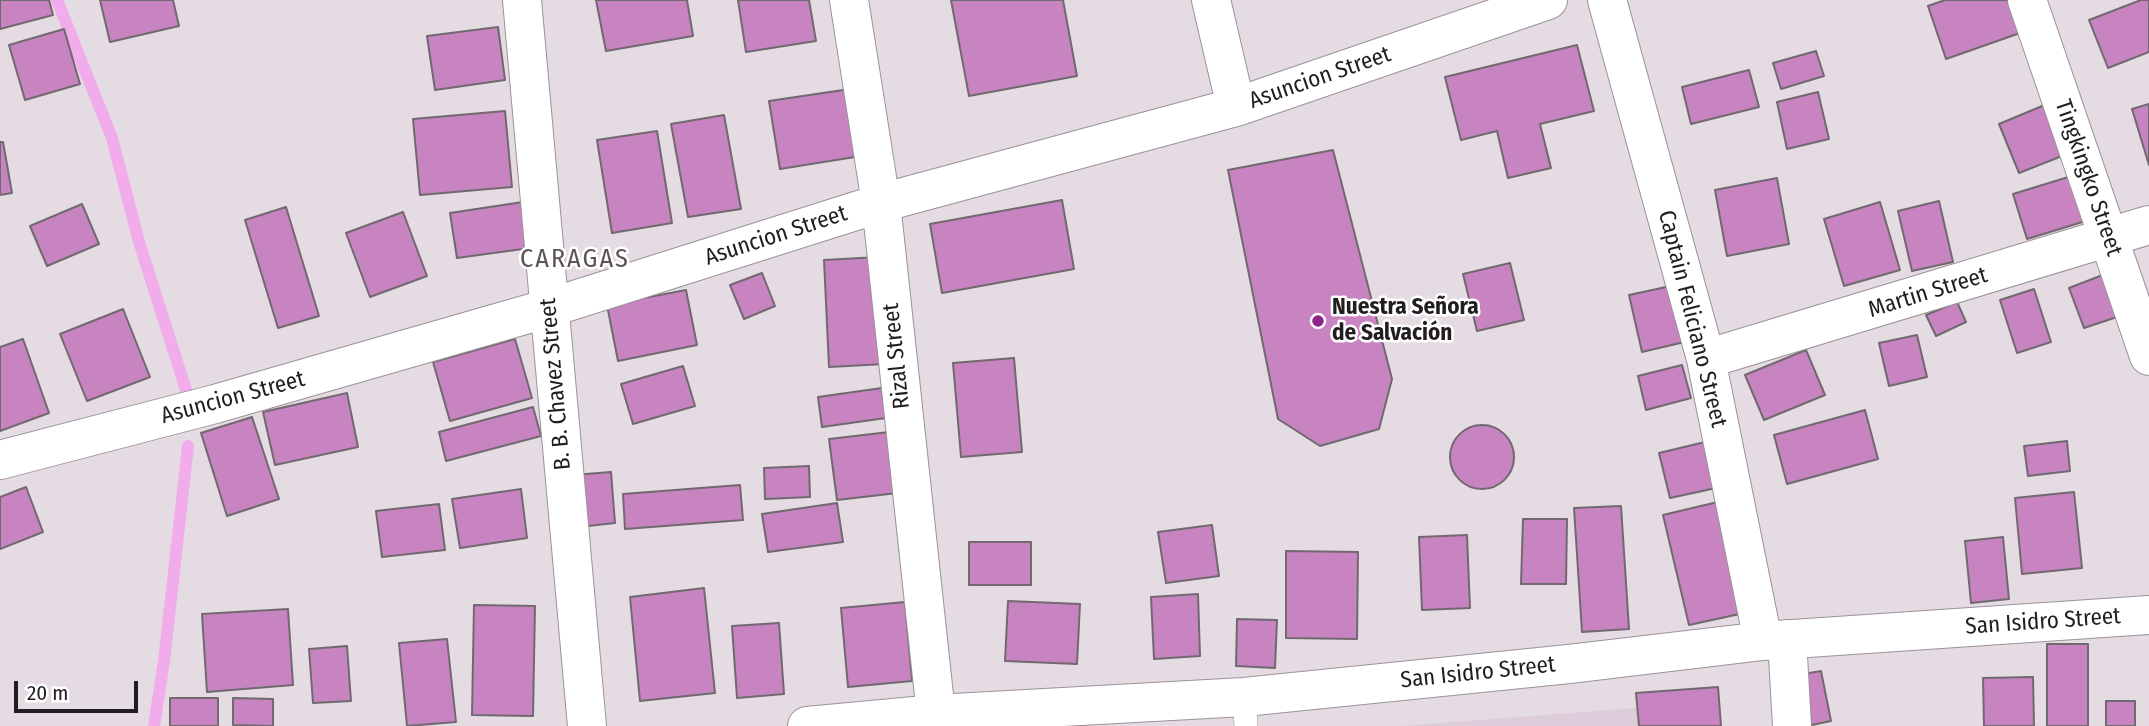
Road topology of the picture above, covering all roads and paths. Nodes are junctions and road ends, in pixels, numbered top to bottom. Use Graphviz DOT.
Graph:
graph roads {
  1 [pos="522,0"];
  2 [pos="849,0"];
  3 [pos="1211,0"];
  4 [pos="1548,0"];
  5 [pos="1607,0"];
  6 [pos="2027,0"];
  7 [pos="1236,107"];
  8 [pos="881,203"];
  9 [pos="2149,225"];
  10 [pos="2109,238"];
  11 [pos="549,309"];
  12 [pos="2149,356"];
  13 [pos="1706,359"];
  14 [pos="0,460"];
  15 [pos="2149,615"];
  16 [pos="1775,640"];
  17 [pos="1245,712"];
  18 [pos="936,714"];
  19 [pos="587,726"];
  20 [pos="807,726"];
  21 [pos="1793,726"];
  1 -- 11 [label="street, B. B. Chavez Street"];
  2 -- 8 [label="street, Rizal Street"];
  3 -- 7 [label="street"];
  4 -- 7 [label="street, Asuncion Street"];
  5 -- 13 [label="street, Captain Feliciano Street"];
  6 -- 10 [label="street, Tingkingko Street"];
  7 -- 8 [label="street, Asuncion Street"];
  8 -- 11 [label="street, Asuncion Street"];
  8 -- 18 [label="street, Rizal Street"];
  9 -- 10 [label="street, Martin Street"];
  10 -- 12 [label="street, Tingkingko Street"];
  10 -- 13 [label="street, Martin Street"];
  11 -- 14 [label="street, Asuncion Street"];
  11 -- 19 [label="street, B. B. Chavez Street"];
  13 -- 16 [label="street, Captain Feliciano Street"];
  15 -- 16 [label="street, San Isidro Street"];
  16 -- 17 [label="street, San Isidro Street"];
  16 -- 21 [label="street, Captain Feliciano Street"];
  17 -- 18 [label="street, San Isidro Street"];
  18 -- 20 [label="street, San Isidro Street"];
}
